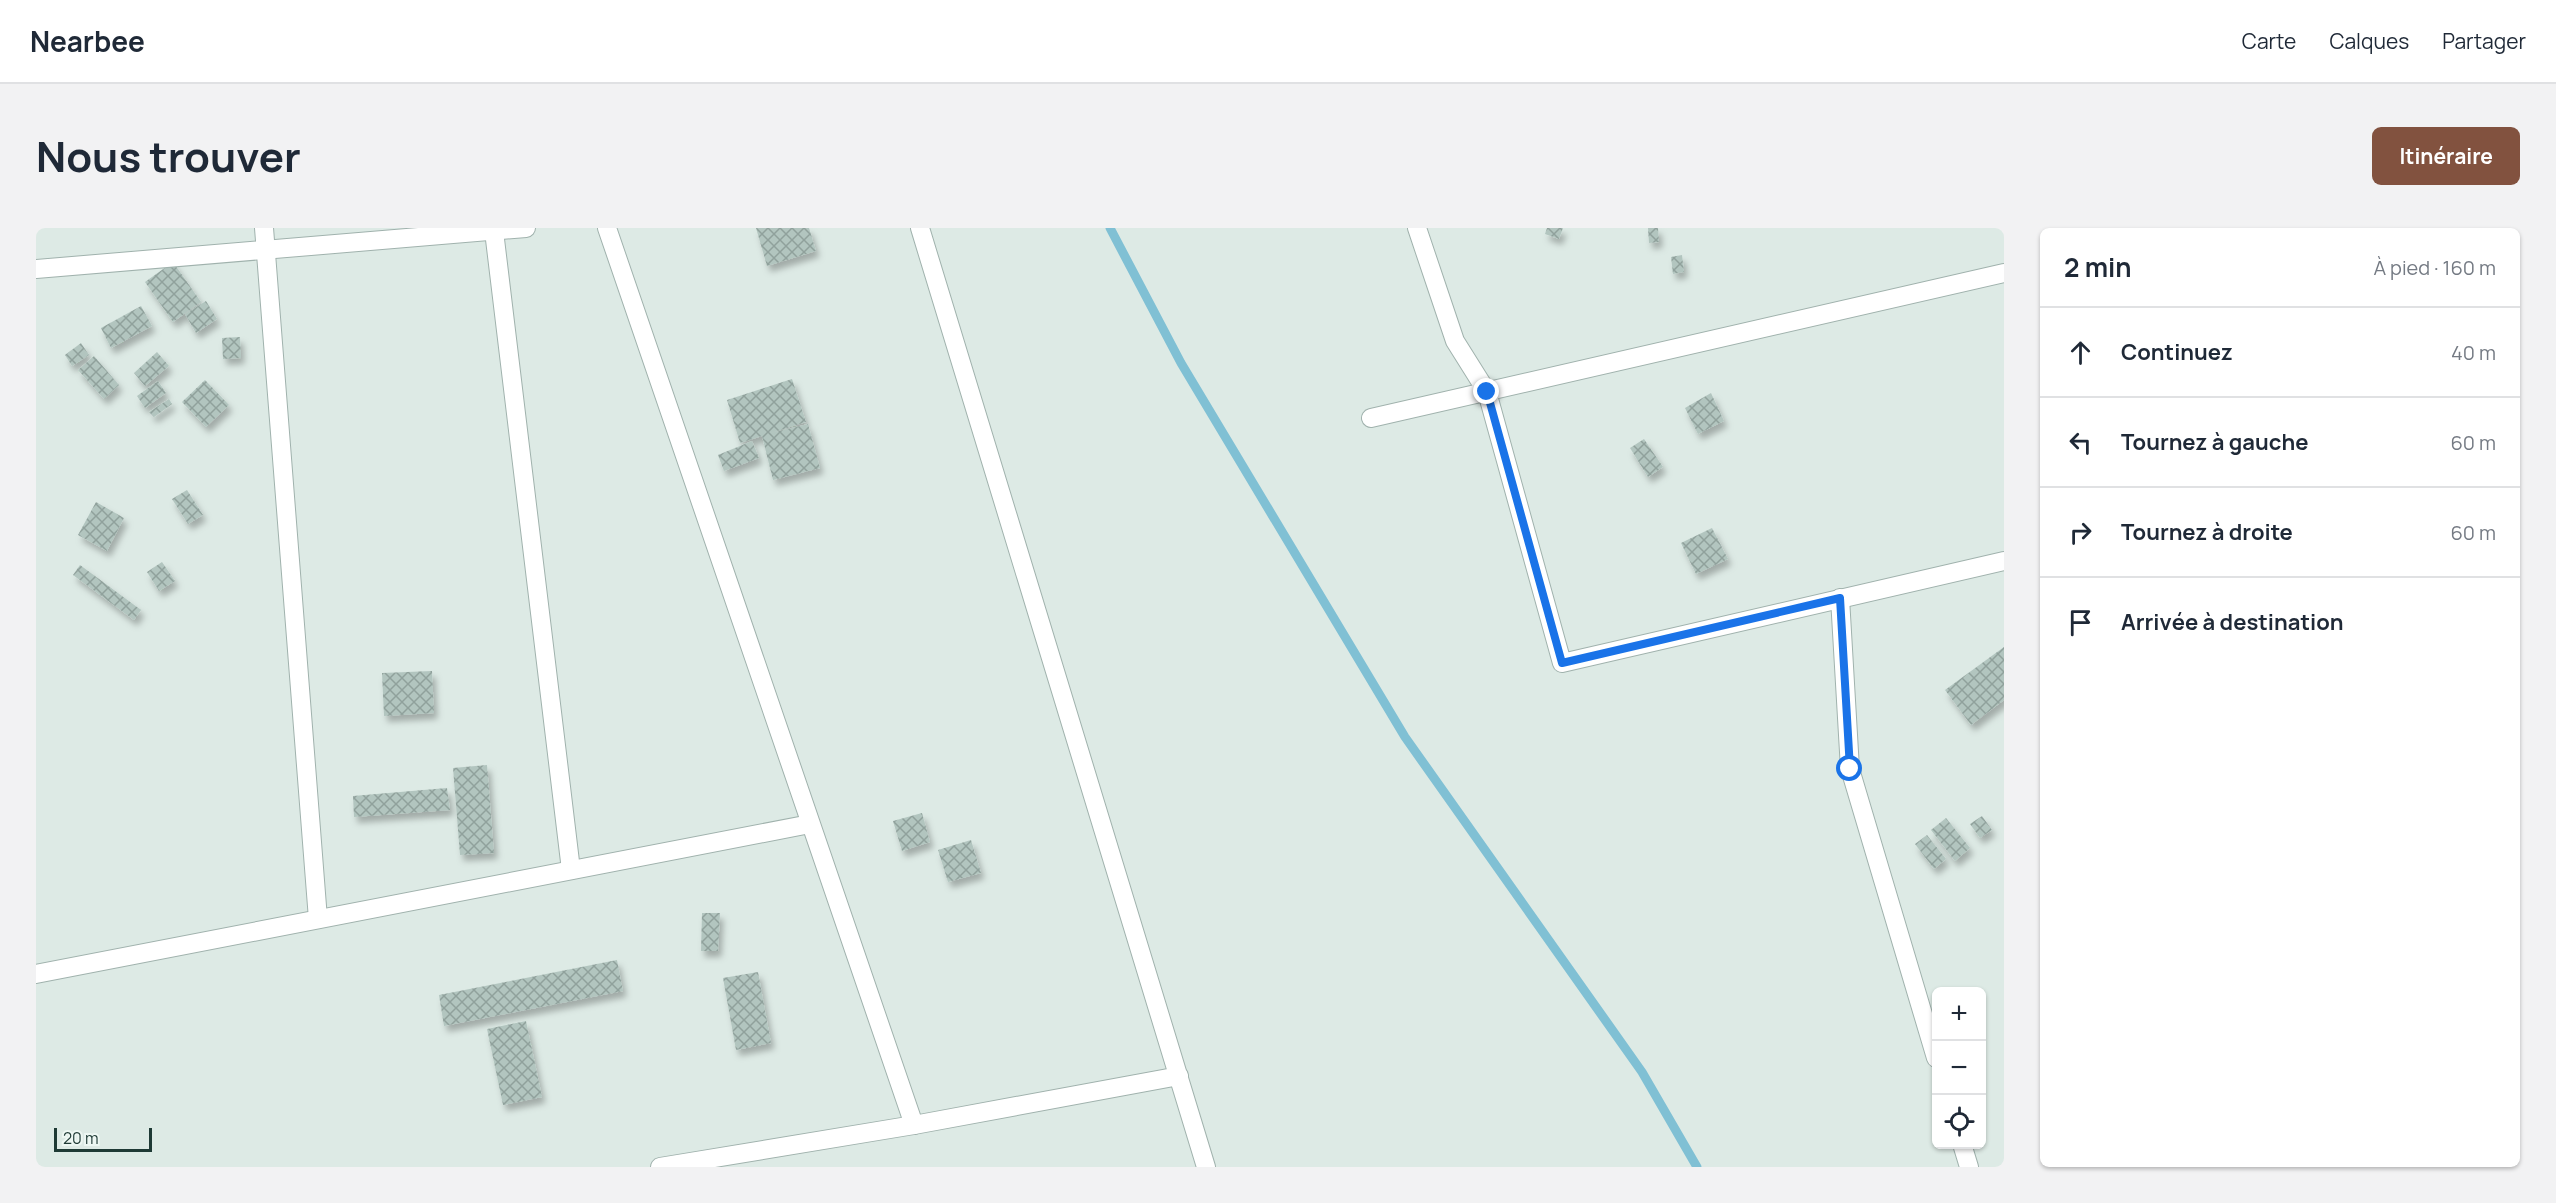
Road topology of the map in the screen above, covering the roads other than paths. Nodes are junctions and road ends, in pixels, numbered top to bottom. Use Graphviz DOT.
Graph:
graph roads {
  1 [pos="264,228"];
  2 [pos="526,228"];
  3 [pos="607,228"];
  4 [pos="920,228"];
  5 [pos="1418,228"];
  6 [pos="494,231"];
  7 [pos="265,251"];
  8 [pos="36,268"];
  9 [pos="2004,273"];
  10 [pos="1487,392"];
  11 [pos="1371,418"];
  12 [pos="2004,561"];
  13 [pos="1840,598"];
  14 [pos="810,824"];
  15 [pos="571,870"];
  16 [pos="318,919"];
  17 [pos="36,974"];
  18 [pos="1932,1045"];
  19 [pos="1179,1076"];
  20 [pos="914,1125"];
  21 [pos="1964,1149"];
  22 [pos="660,1167"];
  23 [pos="1206,1167"];
  24 [pos="1969,1167"];
  1 -- 7 [label="street"];
  2 -- 6 [label="street"];
  3 -- 14 [label="street"];
  4 -- 19 [label="street"];
  5 -- 10 [label="street"];
  6 -- 7 [label="street"];
  6 -- 15 [label="street"];
  7 -- 8 [label="street"];
  7 -- 16 [label="street"];
  9 -- 10 [label="street"];
  10 -- 11 [label="street"];
  10 -- 13 [label="street"];
  12 -- 13 [label="street"];
  13 -- 18 [label="street"];
  14 -- 15 [label="street"];
  14 -- 20 [label="street"];
  15 -- 16 [label="street"];
  16 -- 17 [label="street"];
  19 -- 20 [label="street"];
  19 -- 23 [label="street"];
  20 -- 22 [label="street"];
  21 -- 24 [label="street"];
}
